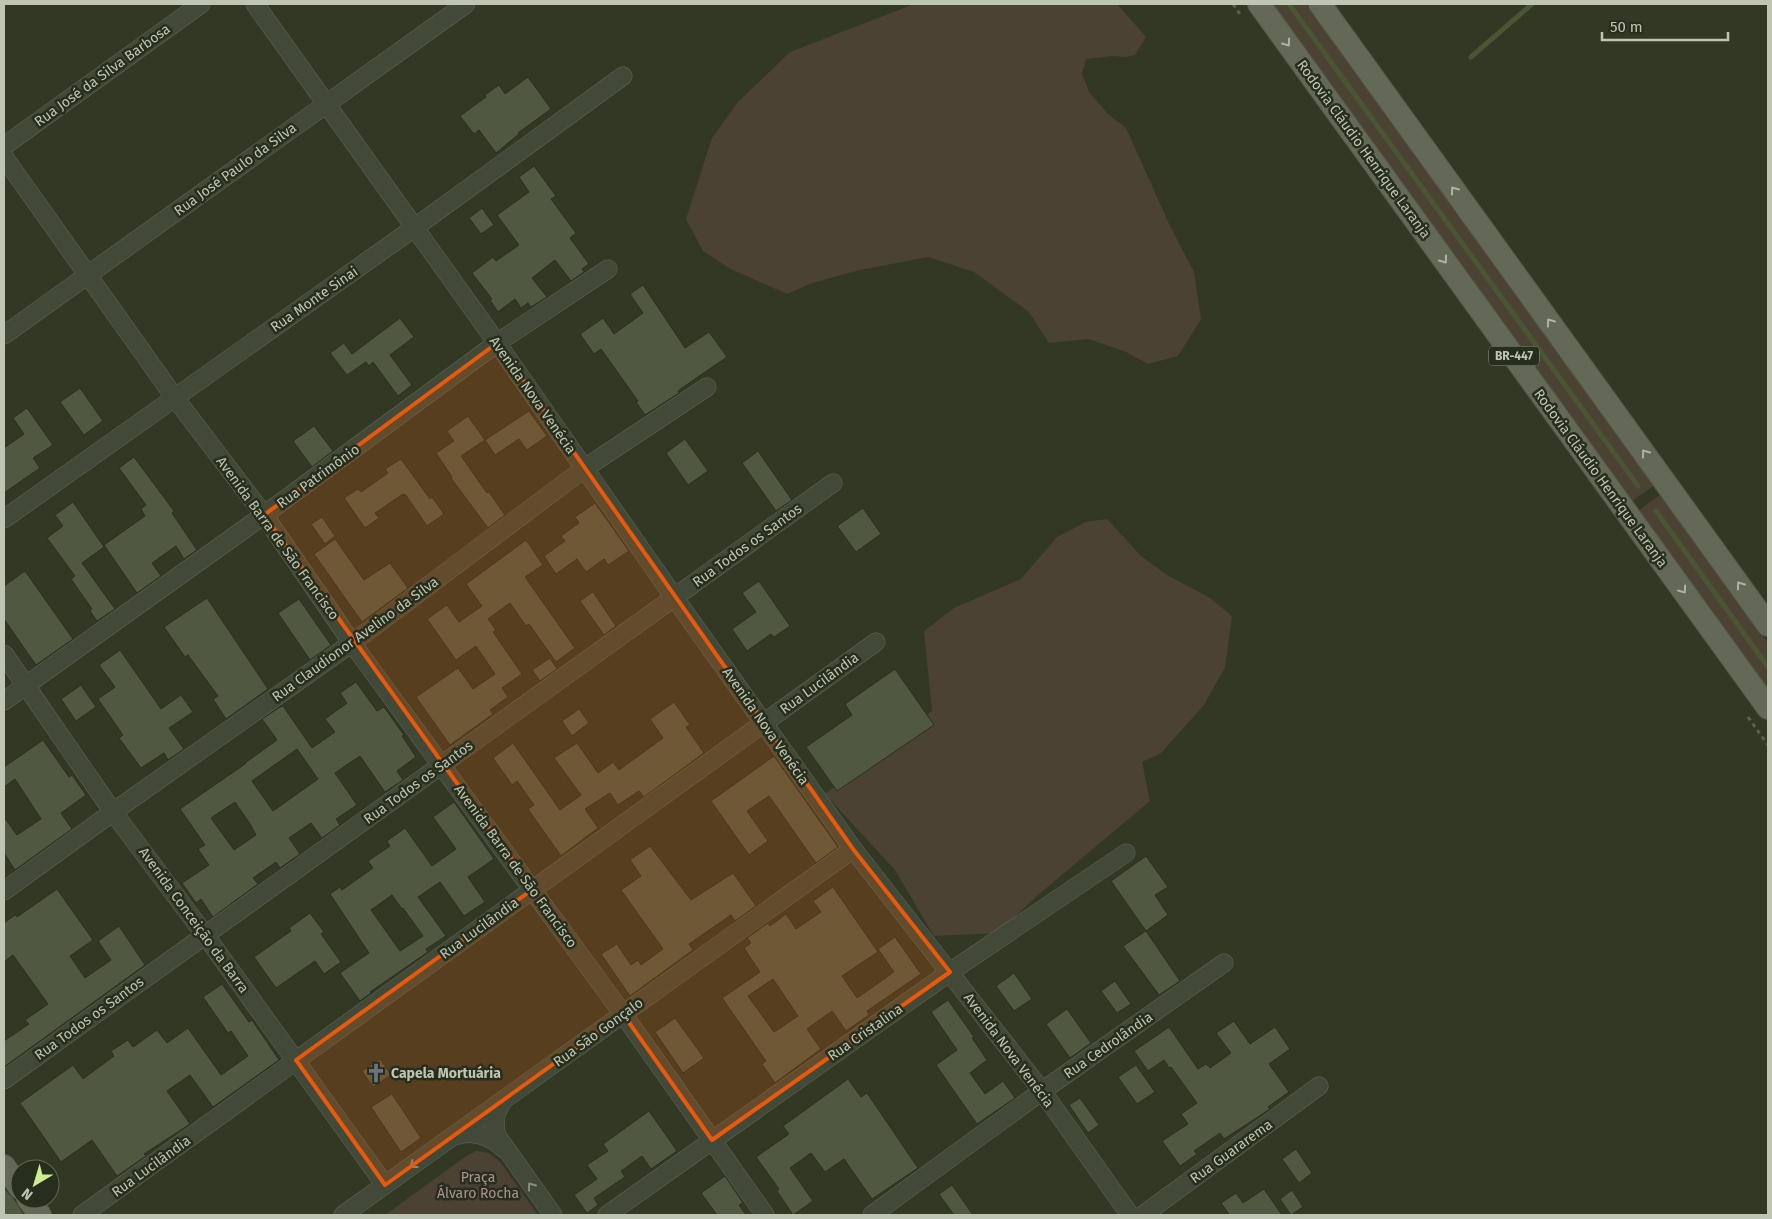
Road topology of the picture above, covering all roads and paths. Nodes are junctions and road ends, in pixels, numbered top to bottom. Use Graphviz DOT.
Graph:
graph roads {
  1 [pos="201,4"];
  2 [pos="255,4"];
  3 [pos="466,4"];
  4 [pos="1259,4"];
  5 [pos="1320,4"];
  6 [pos="622,76"];
  7 [pos="326,104"];
  8 [pos="4,146"];
  9 [pos="4,157"];
  10 [pos="414,228"];
  11 [pos="608,269"];
  12 [pos="88,275"];
  13 [pos="4,335"];
  14 [pos="497,343"];
  15 [pos="707,387"];
  16 [pos="175,398"];
  17 [pos="584,468"];
  18 [pos="832,483"];
  19 [pos="264,515"];
  20 [pos="4,519"];
  21 [pos="674,597"];
  22 [pos="1768,625"];
  23 [pos="876,642"];
  24 [pos="352,643"];
  25 [pos="4,654"];
  26 [pos="26,685"];
  27 [pos="4,701"];
  28 [pos="1768,708"];
  29 [pos="764,723"];
  30 [pos="442,764"];
  31 [pos="113,812"];
  32 [pos="853,849"];
  33 [pos="1126,853"];
  34 [pos="533,889"];
  35 [pos="4,891"];
  36 [pos="206,935"];
  37 [pos="1224,963"];
  38 [pos="950,972"];
  39 [pos="623,1014"];
  40 [pos="296,1060"];
  41 [pos="4,1080"];
  42 [pos="1319,1086"];
  43 [pos="1042,1091"];
  44 [pos="509,1095"];
  45 [pos="453,1136"];
  46 [pos="712,1140"];
  47 [pos="510,1156"];
  48 [pos="385,1185"];
  49 [pos="82,1215"];
  50 [pos="343,1215"];
  51 [pos="552,1215"];
  52 [pos="607,1215"];
  53 [pos="765,1215"];
  54 [pos="872,1215"];
  55 [pos="1130,1215"];
  56 [pos="1142,1215"];
  1 -- 8 [label="street, Rua José da Silva Barbosa"];
  2 -- 7 [label="street, Avenida Nova Venécia"];
  3 -- 7 [label="street, Rua José Paulo da Silva"];
  4 -- 28 [label="main road, Rodovia Cláudio Henrique Laranja / BR-447, one-way"];
  22 -- 5 [label="main road, one-way"];
  6 -- 10 [label="street, Rua Monte Sinai"];
  7 -- 10 [label="street, Avenida Nova Venécia"];
  7 -- 12 [label="street, Rua José Paulo da Silva"];
  9 -- 12 [label="street, Avenida Barra de São Francisco"];
  10 -- 14 [label="street, Avenida Nova Venécia"];
  10 -- 16 [label="street, Rua Monte Sinai"];
  11 -- 14 [label="street, Rua Patrimônio"];
  12 -- 13 [label="street, Rua José Paulo da Silva"];
  12 -- 16 [label="street, Avenida Barra de São Francisco"];
  14 -- 17 [label="street, Avenida Nova Venécia"];
  14 -- 19 [label="street, Rua Patrimônio"];
  15 -- 17 [label="street, Rua Claudionor Avelino da Silva"];
  16 -- 19 [label="street, Avenida Barra de São Francisco"];
  16 -- 20 [label="street, Rua Monte Sinai"];
  17 -- 21 [label="street, Avenida Nova Venécia"];
  17 -- 24 [label="street, Rua Claudionor Avelino da Silva"];
  18 -- 21 [label="street, Rua Todos os Santos"];
  19 -- 24 [label="street, Avenida Barra de São Francisco"];
  19 -- 26 [label="street, Rua Patrimônio"];
  21 -- 29 [label="street, Avenida Nova Venécia"];
  21 -- 30 [label="street, Rua Todos os Santos"];
  23 -- 29 [label="street, Rua Lucilândia"];
  24 -- 30 [label="street, Avenida Barra de São Francisco"];
  24 -- 31 [label="street, Rua Claudionor Avelino da Silva"];
  25 -- 26 [label="street, Avenida Conceição da Barra"];
  26 -- 27 [label="street, Rua Patrimônio"];
  26 -- 31 [label="street, Avenida Conceição da Barra"];
  29 -- 32 [label="street, Avenida Nova Venécia"];
  29 -- 34 [label="street, Rua Lucilândia"];
  30 -- 34 [label="street, Avenida Barra de São Francisco"];
  30 -- 36 [label="street, Rua Todos os Santos"];
  31 -- 35 [label="street, Rua Claudionor Avelino da Silva"];
  31 -- 36 [label="street, Avenida Conceição da Barra"];
  32 -- 38 [label="street, Avenida Nova Venécia"];
  32 -- 39 [label="street, Rua São Gonçalo"];
  33 -- 38 [label="street, Rua Cristalina"];
  34 -- 39 [label="street, Avenida Barra de São Francisco"];
  34 -- 40 [label="street, Rua Lucilândia"];
  36 -- 40 [label="street, Avenida Conceição da Barra"];
  36 -- 41 [label="street, Rua Todos os Santos"];
  37 -- 43 [label="street, Rua Cedrolândia"];
  38 -- 43 [label="street, Avenida Nova Venécia"];
  38 -- 46 [label="street, Rua Cristalina"];
  39 -- 44 [label="street, Rua São Gonçalo"];
  39 -- 46 [label="street, Avenida Barra de São Francisco"];
  40 -- 48 [label="street, Avenida Conceição da Barra"];
  40 -- 49 [label="street, Rua Lucilândia"];
  42 -- 56 [label="street, Rua Guararema"];
  43 -- 54 [label="street, Rua Cedrolândia"];
  43 -- 55 [label="street, Avenida Nova Venécia"];
  44 -- 45 [label="street, Rua São Gonçalo"];
  44 -- 47 [label="street"];
  45 -- 47 [label="street"];
  45 -- 48 [label="street, Rua São Gonçalo, one-way"];
  46 -- 52 [label="street, Rua Cristalina"];
  46 -- 53 [label="street, Avenida Barra de São Francisco"];
  51 -- 47 [label="street, one-way"];
  48 -- 50 [label="street, Rua São Gonçalo"];
}
